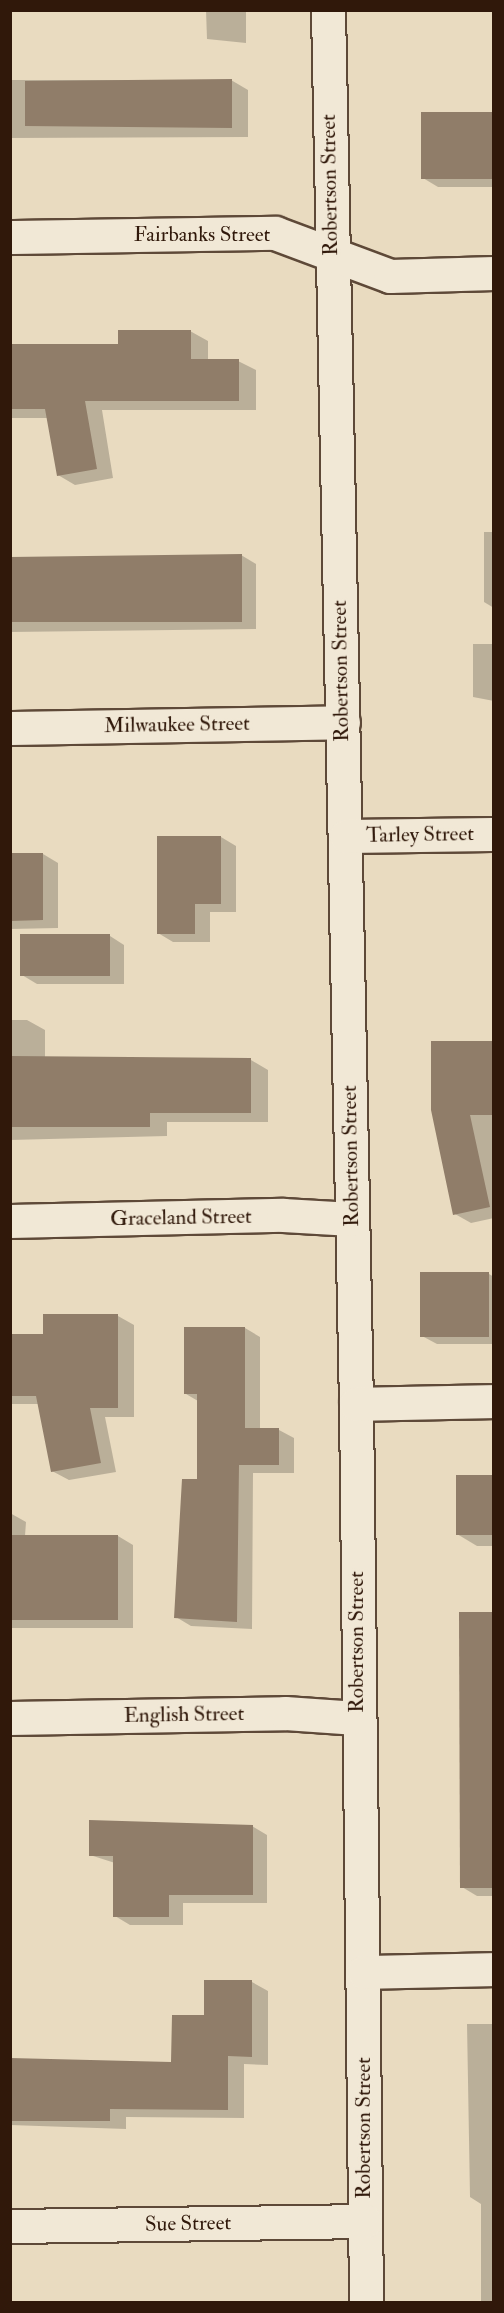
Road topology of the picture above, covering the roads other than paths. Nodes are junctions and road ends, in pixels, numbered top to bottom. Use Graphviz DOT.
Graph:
graph roads {
  1 [pos="328,10"];
  2 [pos="10,237"];
  3 [pos="331,257"];
  4 [pos="494,273"];
  5 [pos="343,722"];
  6 [pos="10,728"];
  7 [pos="494,834"];
  8 [pos="346,836"];
  9 [pos="352,1219"];
  10 [pos="10,1221"];
  11 [pos="494,1401"];
  12 [pos="356,1404"];
  13 [pos="10,1718"];
  14 [pos="357,1719"];
  15 [pos="494,1969"];
  16 [pos="364,1972"];
  17 [pos="365,2221"];
  18 [pos="10,2226"];
  19 [pos="366,2302"];
  1 -- 3 [label="street, Robertson Street"];
  2 -- 3 [label="street, Fairbanks Street"];
  3 -- 4 [label="street, Fairbanks Street"];
  3 -- 5 [label="street, Robertson Street"];
  5 -- 6 [label="street, Milwaukee Street"];
  5 -- 8 [label="street, Robertson Street"];
  7 -- 8 [label="street, Tarley Street"];
  8 -- 9 [label="street, Robertson Street"];
  9 -- 10 [label="street, Graceland Street"];
  9 -- 12 [label="street, Robertson Street"];
  11 -- 12 [label="street"];
  12 -- 14 [label="street, Robertson Street"];
  13 -- 14 [label="street, English Street"];
  14 -- 16 [label="street, Robertson Street"];
  15 -- 16 [label="street"];
  16 -- 17 [label="street, Robertson Street"];
  17 -- 18 [label="street, Sue Street"];
  17 -- 19 [label="street, Robertson Street"];
}
